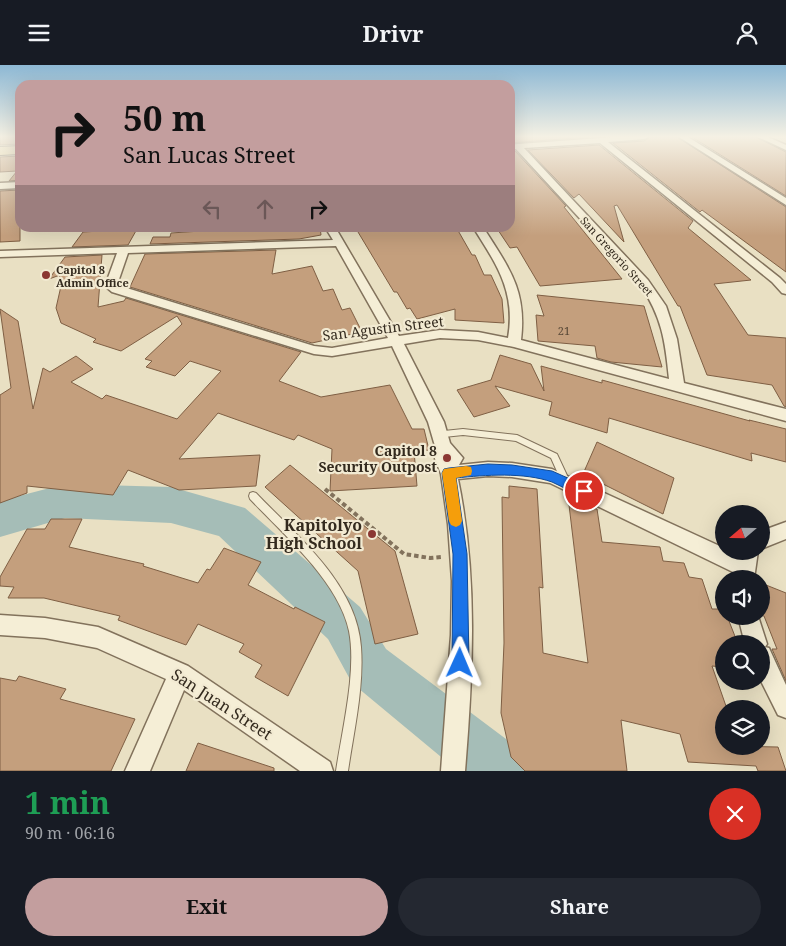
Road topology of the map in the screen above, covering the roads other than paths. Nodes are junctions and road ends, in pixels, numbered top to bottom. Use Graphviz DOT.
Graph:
graph roads {
  1 [pos="536,170"];
  2 [pos="638,170"];
  3 [pos="735,170"];
  4 [pos="15,185"];
  5 [pos="0,186"];
  6 [pos="786,202"];
  7 [pos="333,232"];
  8 [pos="481,232"];
  9 [pos="339,243"];
  10 [pos="0,248"];
  11 [pos="123,251"];
  12 [pos="50,253"];
  13 [pos="0,254"];
  14 [pos="786,291"];
  15 [pos="395,340"];
  16 [pos="514,343"];
  17 [pos="676,385"];
  18 [pos="786,415"];
  19 [pos="441,437"];
  20 [pos="448,471"];
  21 [pos="567,484"];
  22 [pos="253,496"];
  23 [pos="786,530"];
  24 [pos="770,536"];
  25 [pos="746,566"];
  26 [pos="0,625"];
  27 [pos="180,674"];
  28 [pos="770,677"];
  29 [pos="786,707"];
  30 [pos="454,764"];
  31 [pos="137,771"];
  32 [pos="321,771"];
  33 [pos="342,771"];
  1 -- 17 [label="street, San Gregorio Street"];
  2 -- 14 [label="street"];
  3 -- 6 [label="street"];
  4 -- 5 [label="street"];
  7 -- 9 [label="street"];
  8 -- 16 [label="street"];
  9 -- 11 [label="street"];
  9 -- 15 [label="street"];
  10 -- 12 [label="street"];
  11 -- 12 [label="street"];
  11 -- 15 [label="street, San Agustin Street"];
  12 -- 13 [label="street"];
  15 -- 16 [label="street, San Agustin Street"];
  15 -- 19 [label="street"];
  16 -- 17 [label="street, San Agustin Street"];
  17 -- 18 [label="street, San Agustin Street"];
  19 -- 20 [label="street"];
  19 -- 21 [label="lane"];
  20 -- 21 [label="street"];
  20 -- 30 [label="street"];
  21 -- 25 [label="street"];
  22 -- 33 [label="lane"];
  23 -- 24 [label="street"];
  26 -- 27 [label="street, San Juan Street"];
  27 -- 31 [label="street"];
  27 -- 32 [label="street, San Juan Street"];
  28 -- 29 [label="street"];
}
